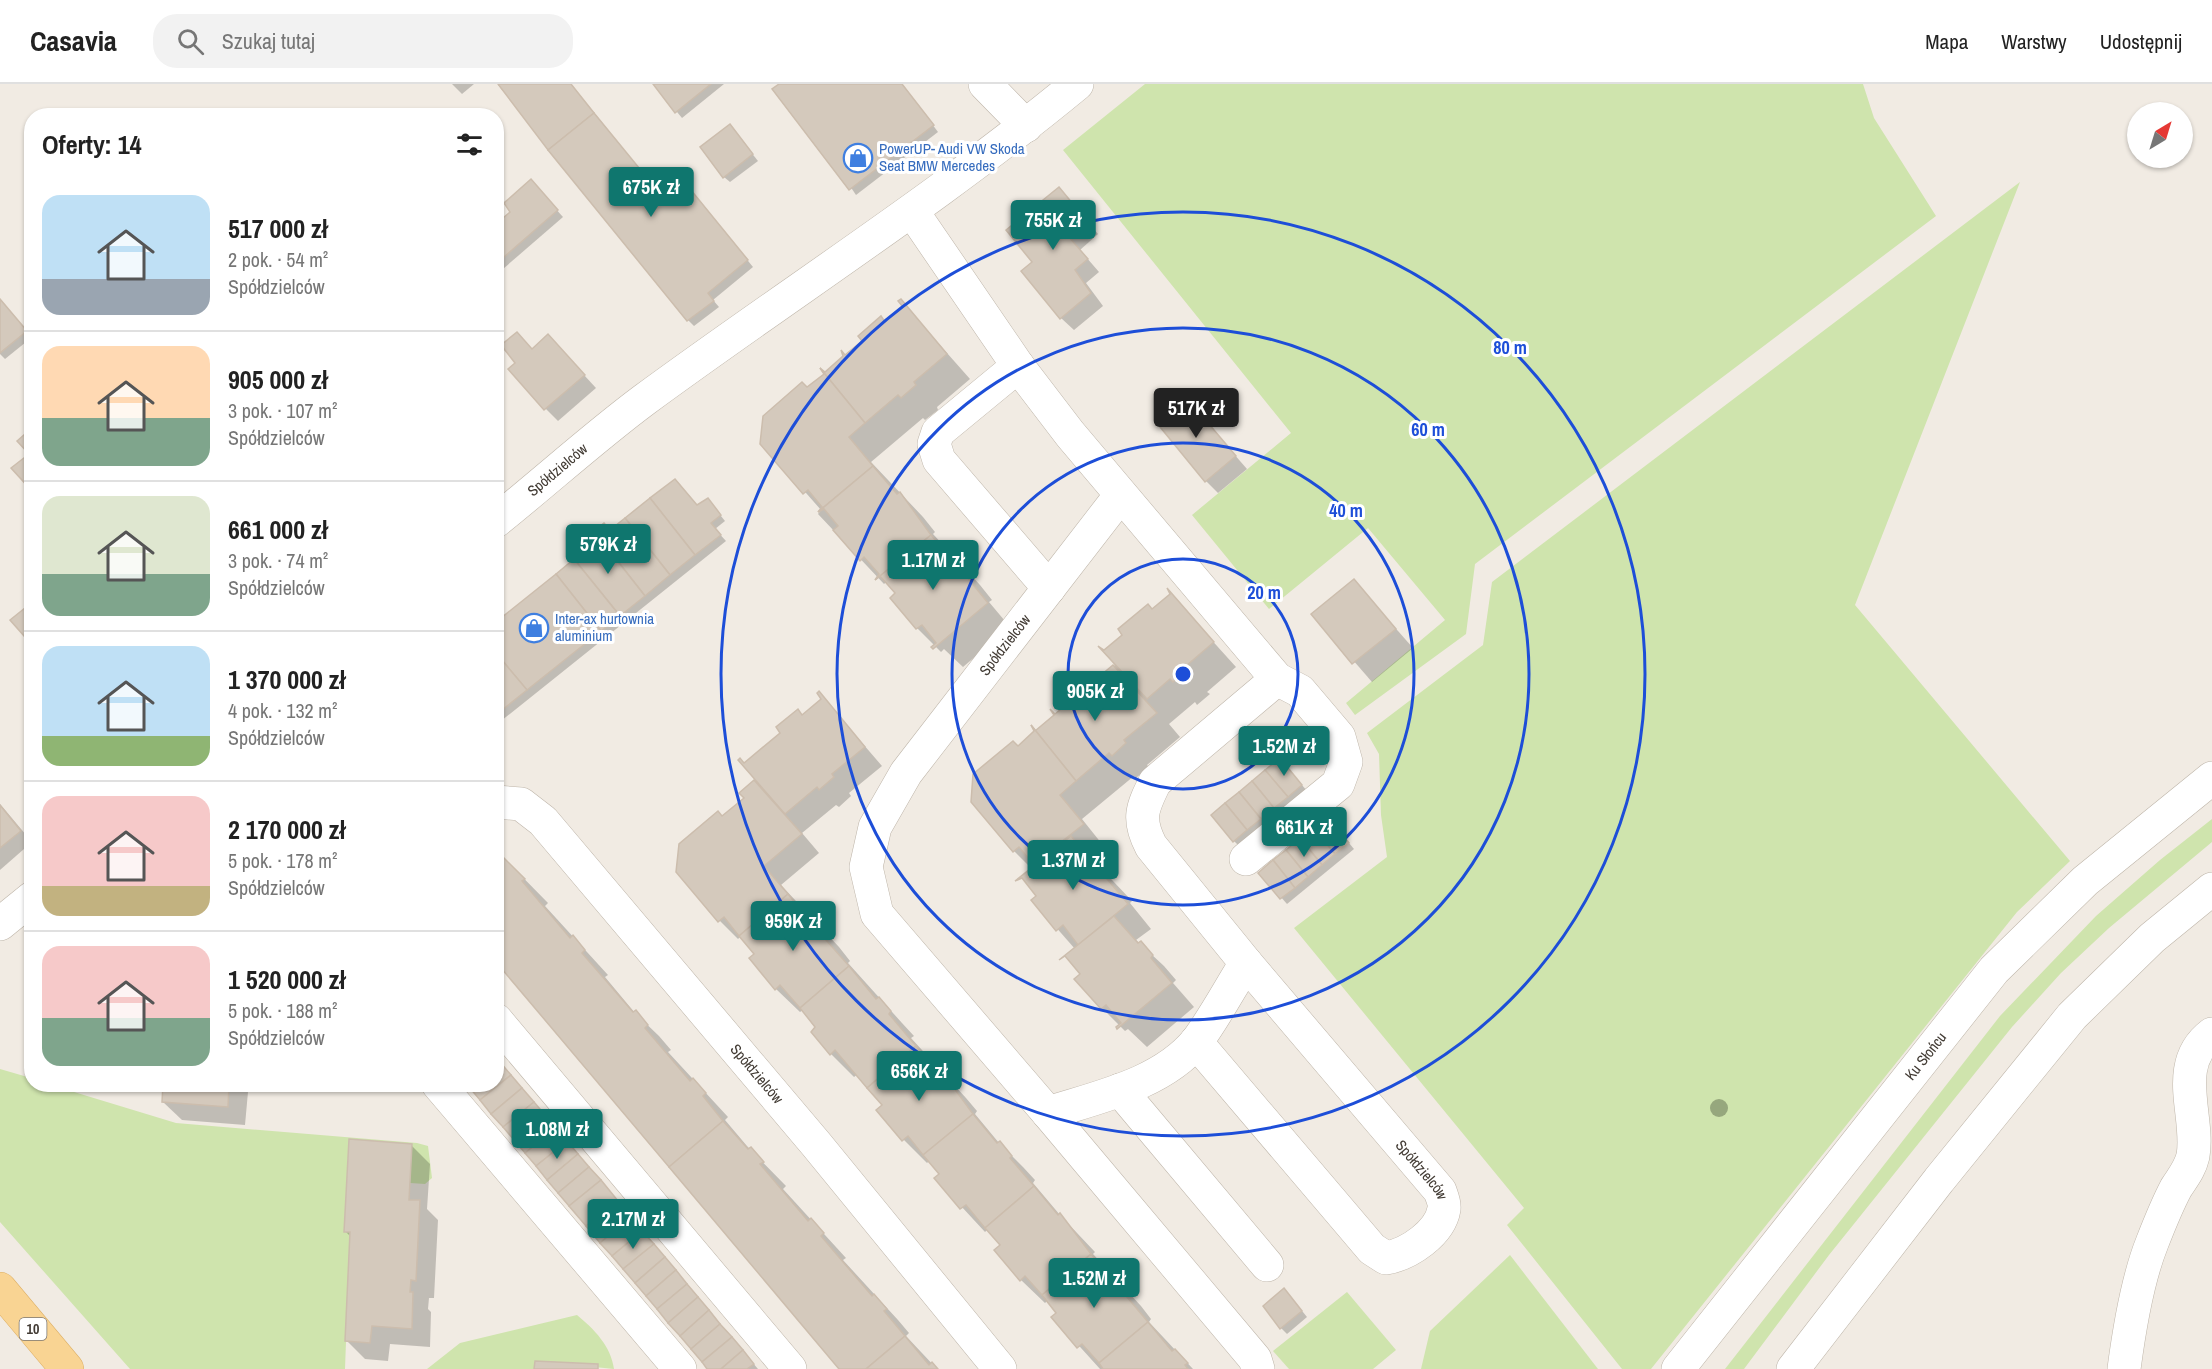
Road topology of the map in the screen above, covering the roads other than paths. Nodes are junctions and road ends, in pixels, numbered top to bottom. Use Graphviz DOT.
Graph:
graph roads {
  1 [pos="985,84"];
  2 [pos="1077,84"];
  3 [pos="1026,126"];
  4 [pos="912,211"];
  5 [pos="1018,366"];
  6 [pos="1120,496"];
  7 [pos="504,514"];
  8 [pos="1049,588"];
  9 [pos="1277,679"];
  10 [pos="2212,778"];
  11 [pos="504,803"];
  12 [pos="1246,859"];
  13 [pos="2212,889"];
  14 [pos="24,904"];
  15 [pos="0,924"];
  16 [pos="1246,963"];
  17 [pos="504,1029"];
  18 [pos="2212,1034"];
  19 [pos="1196,1042"];
  20 [pos="1120,1090"];
  21 [pos="445,1092"];
  22 [pos="1048,1113"];
  23 [pos="1267,1265"];
  24 [pos="0,1289"];
  25 [pos="67,1369"];
  26 [pos="680,1369"];
  27 [pos="790,1369"];
  28 [pos="1000,1369"];
  29 [pos="1258,1369"];
  30 [pos="1678,1369"];
  31 [pos="1793,1369"];
  32 [pos="2124,1369"];
  1 -- 3 [label="street"];
  2 -- 3 [label="street, Spółdzielców"];
  3 -- 4 [label="street, Spółdzielców"];
  4 -- 5 [label="street"];
  4 -- 7 [label="street, Spółdzielców"];
  5 -- 6 [label="street"];
  5 -- 8 [label="street"];
  6 -- 8 [label="street, Spółdzielców"];
  6 -- 9 [label="street"];
  8 -- 22 [label="street, Spółdzielców"];
  9 -- 12 [label="street"];
  9 -- 16 [label="street, Spółdzielców"];
  10 -- 30 [label="street, Ku Słońcu"];
  11 -- 28 [label="street, Spółdzielców"];
  13 -- 31 [label="street"];
  14 -- 15 [label="street"];
  16 -- 19 [label="street"];
  16 -- 19 [label="street, Spółdzielców"];
  17 -- 27 [label="street"];
  18 -- 32 [label="street"];
  19 -- 20 [label="street"];
  20 -- 22 [label="street"];
  20 -- 23 [label="street"];
  21 -- 26 [label="street"];
  22 -- 29 [label="street, Spółdzielców"];
  24 -- 25 [label="main road, 10"];
}
